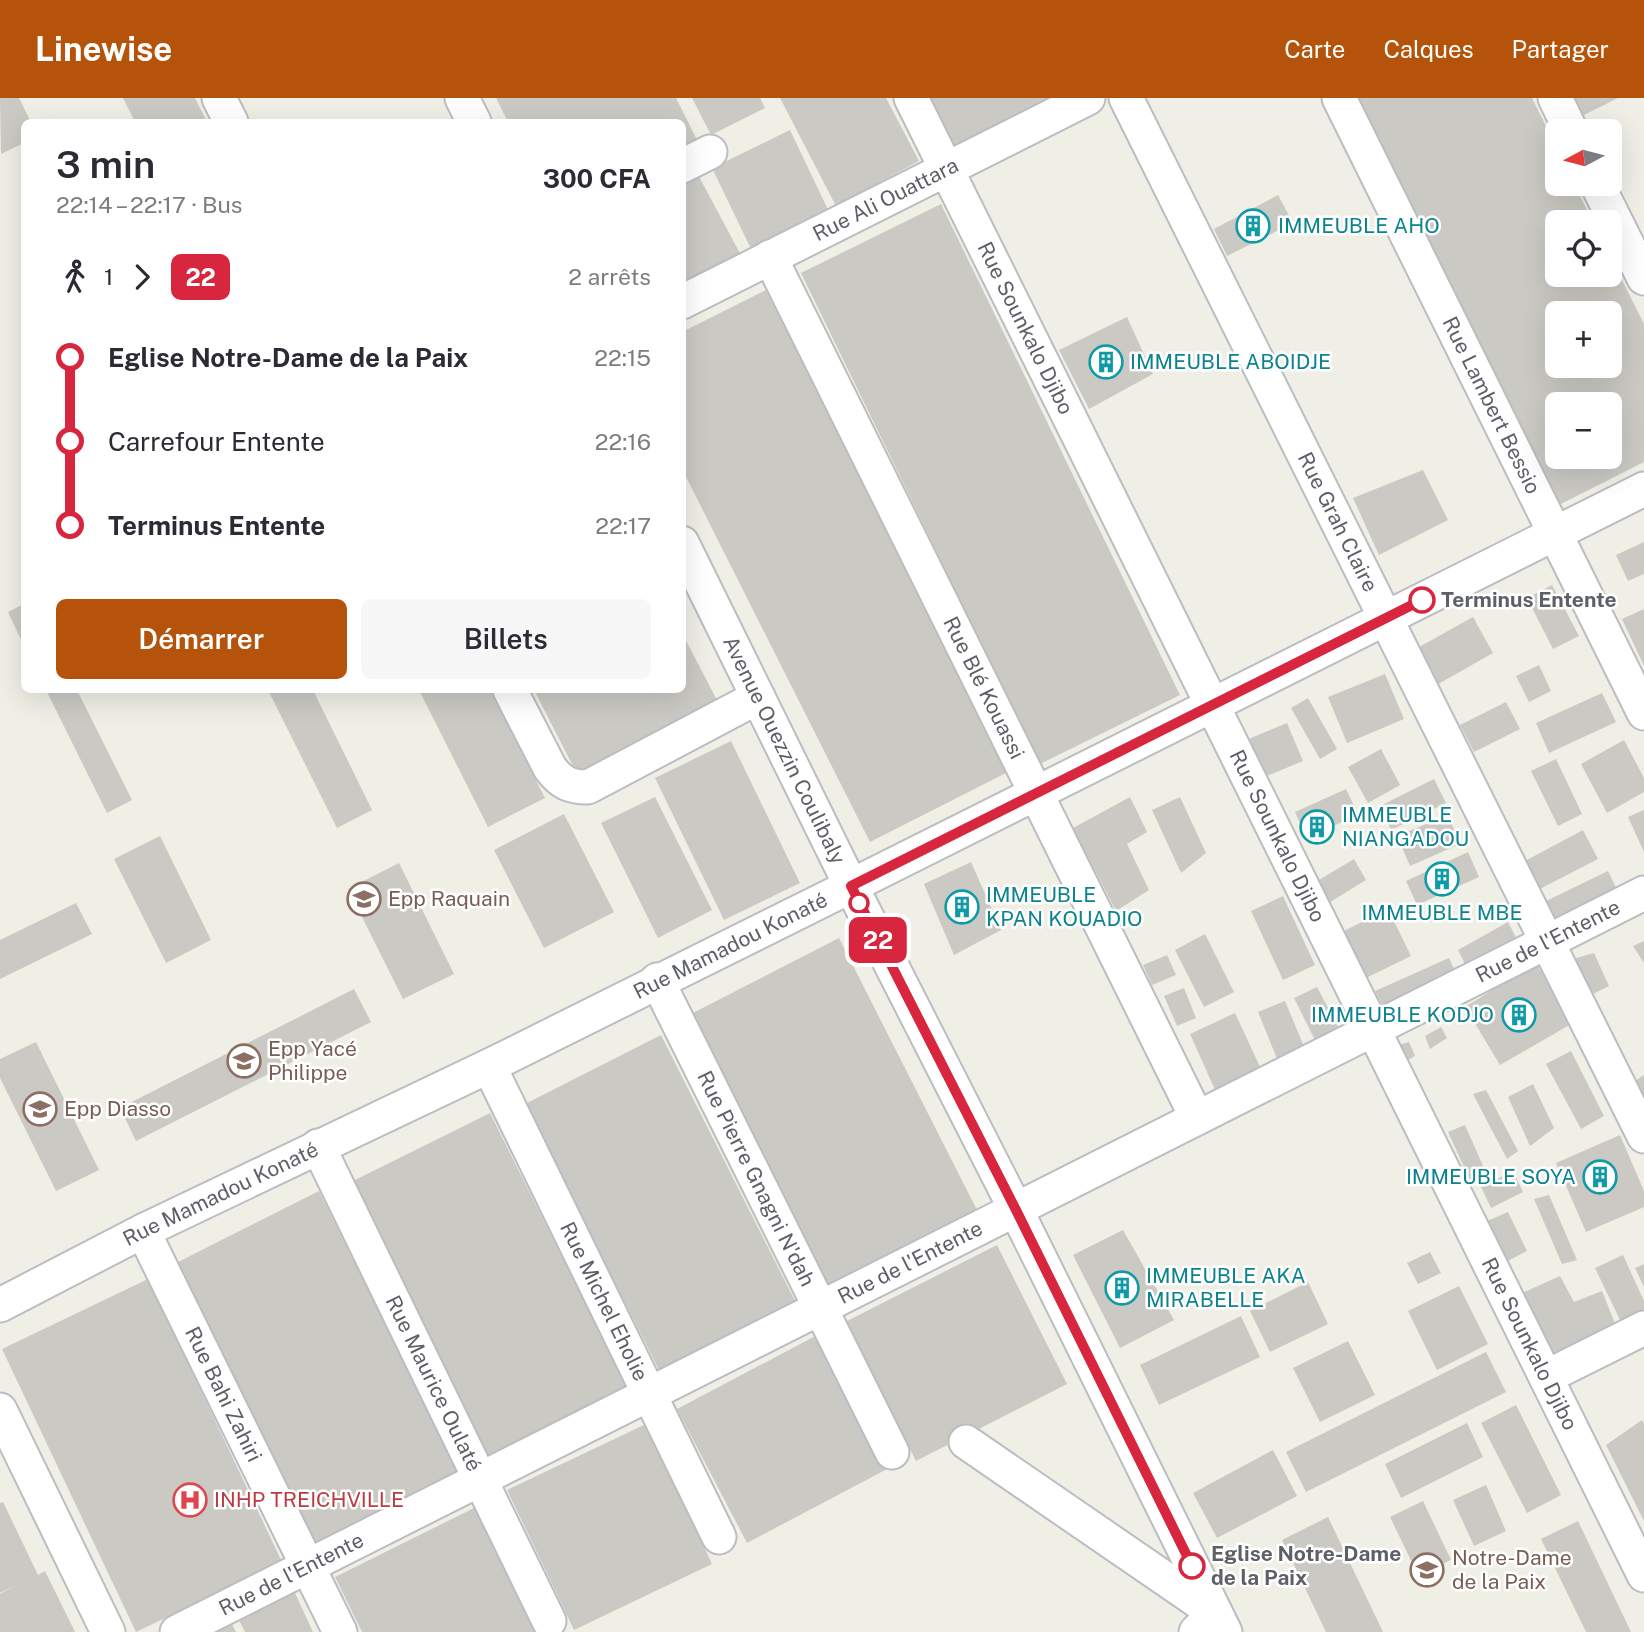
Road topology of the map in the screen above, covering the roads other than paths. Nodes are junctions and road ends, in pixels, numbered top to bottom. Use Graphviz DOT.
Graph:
graph roads {
  1 [pos="219,98"];
  2 [pos="462,98"];
  3 [pos="911,98"];
  4 [pos="1088,98"];
  5 [pos="1126,98"];
  6 [pos="1339,98"];
  7 [pos="1555,98"];
  8 [pos="230,119"];
  9 [pos="472,119"];
  10 [pos="1565,119"];
  11 [pos="947,169"];
  12 [pos="1603,196"];
  13 [pos="770,257"];
  14 [pos="1644,278"];
  15 [pos="686,300"];
  16 [pos="1644,489"];
  17 [pos="1555,533"];
  18 [pos="686,551"];
  19 [pos="1386,618"];
  20 [pos="512,693"];
  21 [pos="758,697"];
  22 [pos="1212,705"];
  23 [pos="1644,713"];
  24 [pos="1036,793"];
  25 [pos="851,886"];
  26 [pos="1644,893"];
  27 [pos="1547,942"];
  28 [pos="657,981"];
  29 [pos="1373,1029"];
  30 [pos="489,1066"];
  31 [pos="1197,1118"];
  32 [pos="1644,1136"];
  33 [pos="318,1146"];
  34 [pos="1016,1210"];
  35 [pos="143,1231"];
  36 [pos="0,1305"];
  37 [pos="821,1308"];
  38 [pos="1644,1328"];
  39 [pos="1546,1377"];
  40 [pos="649,1394"];
  41 [pos="0,1410"];
  42 [pos="966,1442"];
  43 [pos="892,1452"];
  44 [pos="480,1479"];
  45 [pos="719,1537"];
  46 [pos="308,1566"];
  47 [pos="1644,1575"];
  48 [pos="550,1620"];
  49 [pos="1212,1626"];
  50 [pos="108,1632"];
  51 [pos="177,1632"];
  52 [pos="341,1632"];
  1 -- 8 [label="street"];
  2 -- 9 [label="street"];
  3 -- 11 [label="street, Rue Sounkalo Djibo"];
  4 -- 11 [label="street, Rue Ali Ouattara"];
  5 -- 19 [label="street, Rue Grah Claire"];
  6 -- 17 [label="street, Rue Lambert Bessio"];
  7 -- 10 [label="street"];
  11 -- 13 [label="street, Rue Ali Ouattara"];
  11 -- 22 [label="street, Rue Sounkalo Djibo"];
  12 -- 14 [label="street"];
  13 -- 15 [label="street, Rue Ali Ouattara"];
  13 -- 24 [label="street, Rue Blé Kouassi"];
  16 -- 17 [label="street, Rue Mamadou Konaté"];
  17 -- 19 [label="street, Rue Mamadou Konaté"];
  17 -- 23 [label="street, Rue Lambert Bessio"];
  18 -- 21 [label="street, Avenue Ouezzin Coulibaly"];
  19 -- 22 [label="street, Rue Mamadou Konaté"];
  19 -- 27 [label="street, Rue Grah Claire"];
  20 -- 21 [label="street"];
  21 -- 25 [label="street, Avenue Ouezzin Coulibaly"];
  22 -- 24 [label="street, Rue Mamadou Konaté"];
  22 -- 29 [label="street, Rue Sounkalo Djibo"];
  24 -- 25 [label="street, Rue Mamadou Konaté"];
  24 -- 31 [label="street, Rue Blé Kouassi"];
  25 -- 28 [label="street, Rue Mamadou Konaté"];
  25 -- 34 [label="street, Avenue Ouezzin Coulibaly"];
  26 -- 27 [label="street, Rue de l'Entente"];
  27 -- 29 [label="street, Rue de l'Entente"];
  27 -- 32 [label="street, Rue Grah Claire"];
  28 -- 30 [label="street, Rue Mamadou Konaté"];
  28 -- 37 [label="street, Rue Pierre Gnagni N'dah"];
  29 -- 31 [label="street, Rue de l'Entente"];
  29 -- 39 [label="street, Rue Sounkalo Djibo"];
  30 -- 33 [label="street, Rue Mamadou Konaté"];
  30 -- 40 [label="street, Rue Michel Eholie"];
  31 -- 34 [label="street, Rue de l'Entente"];
  33 -- 35 [label="street, Rue Mamadou Konaté"];
  33 -- 44 [label="street, Rue Maurice Oulaté"];
  34 -- 37 [label="street, Rue de l'Entente"];
  34 -- 49 [label="street, Avenue Ouezzin Coulibaly"];
  35 -- 36 [label="street, Rue Mamadou Konaté"];
  35 -- 46 [label="street, Rue Bahi Zahiri"];
  37 -- 40 [label="street, Rue de l'Entente"];
  37 -- 43 [label="street, Rue Pierre Gnagni N'dah"];
  38 -- 39 [label="street"];
  39 -- 47 [label="street, Rue Sounkalo Djibo"];
  40 -- 44 [label="street, Rue de l'Entente"];
  40 -- 45 [label="street, Rue Michel Eholie"];
  41 -- 50 [label="street"];
  42 -- 49 [label="street"];
  44 -- 46 [label="street, Rue de l'Entente"];
  44 -- 48 [label="street, Rue Maurice Oulaté"];
  46 -- 51 [label="street, Rue de l'Entente"];
  46 -- 52 [label="street, Rue Bahi Zahiri"];
}
